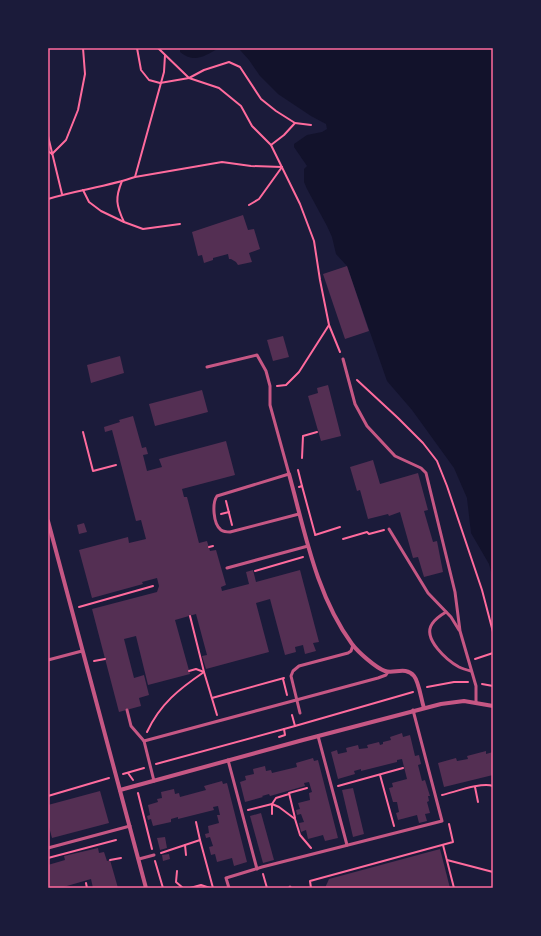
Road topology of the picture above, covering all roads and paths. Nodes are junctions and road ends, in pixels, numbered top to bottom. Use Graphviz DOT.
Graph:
graph roads {
  1 [pos="83,48"];
  2 [pos="137,48"];
  3 [pos="158,48"];
  4 [pos="165,55"];
  5 [pos="190,78"];
  6 [pos="160,83"];
  7 [pos="295,123"];
  8 [pos="311,125"];
  9 [pos="48,136"];
  10 [pos="271,145"];
  11 [pos="48,151"];
  12 [pos="52,154"];
  13 [pos="282,167"];
  14 [pos="135,177"];
  15 [pos="122,181"];
  16 [pos="83,190"];
  17 [pos="62,194"];
  18 [pos="48,199"];
  19 [pos="249,205"];
  20 [pos="124,222"];
  21 [pos="180,224"];
  22 [pos="329,325"];
  23 [pos="343,359"];
  24 [pos="207,367"];
  25 [pos="355,379"];
  26 [pos="270,386"];
  27 [pos="83,432"];
  28 [pos="317,432"];
  29 [pos="302,458"];
  30 [pos="116,466"];
  31 [pos="298,470"];
  32 [pos="289,474"];
  33 [pos="302,486"];
  34 [pos="226,498"];
  35 [pos="229,512"];
  36 [pos="221,514"];
  37 [pos="299,514"];
  38 [pos="48,521"];
  39 [pos="233,527"];
  40 [pos="340,527"];
  41 [pos="389,529"];
  42 [pos="306,537"];
  43 [pos="344,539"];
  44 [pos="213,546"];
  45 [pos="308,546"];
  46 [pos="209,547"];
  47 [pos="303,557"];
  48 [pos="227,568"];
  49 [pos="255,571"];
  50 [pos="153,586"];
  51 [pos="79,607"];
  52 [pos="446,612"];
  53 [pos="190,616"];
  54 [pos="460,631"];
  55 [pos="493,632"];
  56 [pos="353,646"];
  57 [pos="82,651"];
  58 [pos="493,653"];
  59 [pos="105,659"];
  60 [pos="48,660"];
  61 [pos="94,661"];
  62 [pos="468,661"];
  63 [pos="189,671"];
  64 [pos="472,671"];
  65 [pos="204,672"];
  66 [pos="388,672"];
  67 [pos="475,683"];
  68 [pos="493,686"];
  69 [pos="419,690"];
  70 [pos="297,701"];
  71 [pos="476,703"];
  72 [pos="493,706"];
  73 [pos="424,708"];
  74 [pos="127,710"];
  75 [pos="413,710"];
  76 [pos="300,713"];
  77 [pos="218,721"];
  78 [pos="284,729"];
  79 [pos="318,736"];
  80 [pos="279,737"];
  81 [pos="144,741"];
  82 [pos="228,760"];
  83 [pos="150,766"];
  84 [pos="403,768"];
  85 [pos="128,773"];
  86 [pos="380,775"];
  87 [pos="117,776"];
  88 [pos="154,781"];
  89 [pos="135,786"];
  90 [pos="338,786"];
  91 [pos="493,786"];
  92 [pos="475,787"];
  93 [pos="307,788"];
  94 [pos="120,790"];
  95 [pos="289,794"];
  96 [pos="442,795"];
  97 [pos="48,796"];
  98 [pos="478,802"];
  99 [pos="272,804"];
  100 [pos="245,811"];
  101 [pos="272,814"];
  102 [pos="295,819"];
  103 [pos="196,822"];
  104 [pos="130,826"];
  105 [pos="296,832"];
  106 [pos="299,832"];
  107 [pos="396,833"];
  108 [pos="116,840"];
  109 [pos="200,840"];
  110 [pos="185,845"];
  111 [pos="347,845"];
  112 [pos="48,848"];
  113 [pos="319,853"];
  114 [pos="154,855"];
  115 [pos="186,855"];
  116 [pos="48,858"];
  117 [pos="121,858"];
  118 [pos="139,859"];
  119 [pos="110,860"];
  120 [pos="447,860"];
  121 [pos="257,869"];
  122 [pos="177,871"];
  123 [pos="493,872"];
  124 [pos="86,883"];
  125 [pos="87,888"];
  126 [pos="146,888"];
  127 [pos="163,888"];
  128 [pos="183,888"];
  129 [pos="190,888"];
  130 [pos="211,888"];
  131 [pos="229,888"];
  132 [pos="311,888"];
  133 [pos="454,888"];
  1 -- 12 [label="path"];
  2 -- 6 [label="path"];
  3 -- 4 [label="path"];
  4 -- 5 [label="path"];
  4 -- 6 [label="path"];
  5 -- 6 [label="path"];
  5 -- 7 [label="path"];
  5 -- 10 [label="path"];
  6 -- 14 [label="path"];
  7 -- 8 [label="path"];
  7 -- 10 [label="path"];
  9 -- 12 [label="path"];
  10 -- 13 [label="path"];
  11 -- 12 [label="path"];
  12 -- 17 [label="path"];
  13 -- 14 [label="path"];
  13 -- 19 [label="path"];
  13 -- 22 [label="path"];
  14 -- 15 [label="path"];
  15 -- 16 [label="path"];
  15 -- 20 [label="path"];
  16 -- 17 [label="path"];
  16 -- 20 [label="path"];
  17 -- 18 [label="path"];
  20 -- 21 [label="path"];
  22 -- 23 [label="path"];
  22 -- 26 [label="path"];
  23 -- 54 [label="lane"];
  24 -- 26 [label="lane"];
  25 -- 55 [label="path"];
  26 -- 32 [label="lane"];
  27 -- 30 [label="path"];
  28 -- 29 [label="path"];
  31 -- 33 [label="path"];
  32 -- 37 [label="street"];
  32 -- 37 [label="lane"];
  34 -- 35 [label="path"];
  35 -- 36 [label="path"];
  35 -- 39 [label="path"];
  37 -- 42 [label="street"];
  38 -- 57 [label="street"];
  40 -- 42 [label="path"];
  41 -- 43 [label="path"];
  41 -- 52 [label="lane"];
  42 -- 45 [label="street"];
  44 -- 46 [label="path"];
  45 -- 48 [label="lane"];
  45 -- 56 [label="street"];
  47 -- 49 [label="path"];
  50 -- 51 [label="path"];
  52 -- 54 [label="lane"];
  52 -- 64 [label="lane"];
  53 -- 65 [label="path"];
  54 -- 62 [label="lane"];
  56 -- 66 [label="street"];
  56 -- 70 [label="lane"];
  57 -- 60 [label="lane"];
  57 -- 87 [label="street"];
  58 -- 62 [label="path"];
  59 -- 61 [label="path"];
  62 -- 64 [label="lane"];
  63 -- 65 [label="path"];
  64 -- 67 [label="lane"];
  65 -- 77 [label="path"];
  65 -- 81 [label="path"];
  66 -- 69 [label="street"];
  66 -- 70 [label="lane"];
  67 -- 68 [label="path"];
  67 -- 69 [label="path"];
  67 -- 71 [label="lane"];
  69 -- 73 [label="street"];
  69 -- 78 [label="path"];
  70 -- 76 [label="lane"];
  70 -- 77 [label="lane"];
  71 -- 72 [label="street"];
  71 -- 73 [label="street"];
  73 -- 75 [label="street"];
  74 -- 81 [label="lane"];
  75 -- 79 [label="street"];
  75 -- 107 [label="lane"];
  77 -- 81 [label="lane"];
  78 -- 80 [label="path"];
  78 -- 83 [label="path"];
  79 -- 82 [label="street"];
  79 -- 111 [label="lane"];
  81 -- 83 [label="lane"];
  82 -- 88 [label="street"];
  82 -- 121 [label="lane"];
  83 -- 85 [label="path"];
  83 -- 88 [label="lane"];
  84 -- 86 [label="path"];
  85 -- 87 [label="path"];
  85 -- 89 [label="path"];
  86 -- 90 [label="path"];
  86 -- 107 [label="path"];
  87 -- 94 [label="street"];
  87 -- 97 [label="path"];
  88 -- 89 [label="street"];
  89 -- 94 [label="street"];
  89 -- 114 [label="path"];
  91 -- 92 [label="path"];
  92 -- 96 [label="path"];
  92 -- 98 [label="path"];
  93 -- 95 [label="path"];
  94 -- 104 [label="street"];
  95 -- 99 [label="path"];
  95 -- 102 [label="path"];
  99 -- 100 [label="path"];
  99 -- 101 [label="path"];
  99 -- 102 [label="path"];
  102 -- 106 [label="path"];
  103 -- 109 [label="path"];
  104 -- 112 [label="lane"];
  104 -- 118 [label="street"];
  105 -- 106 [label="path"];
  106 -- 113 [label="path"];
  107 -- 111 [label="lane"];
  108 -- 116 [label="path"];
  109 -- 110 [label="path"];
  109 -- 130 [label="path"];
  110 -- 114 [label="path"];
  110 -- 115 [label="path"];
  111 -- 113 [label="lane"];
  113 -- 121 [label="lane"];
  114 -- 118 [label="lane"];
  114 -- 127 [label="path"];
  117 -- 119 [label="path"];
  118 -- 126 [label="street"];
  120 -- 123 [label="path"];
  120 -- 132 [label="path"];
  120 -- 133 [label="path"];
  121 -- 131 [label="lane"];
  122 -- 128 [label="path"];
  124 -- 125 [label="path"];
  129 -- 130 [label="path"];
}
